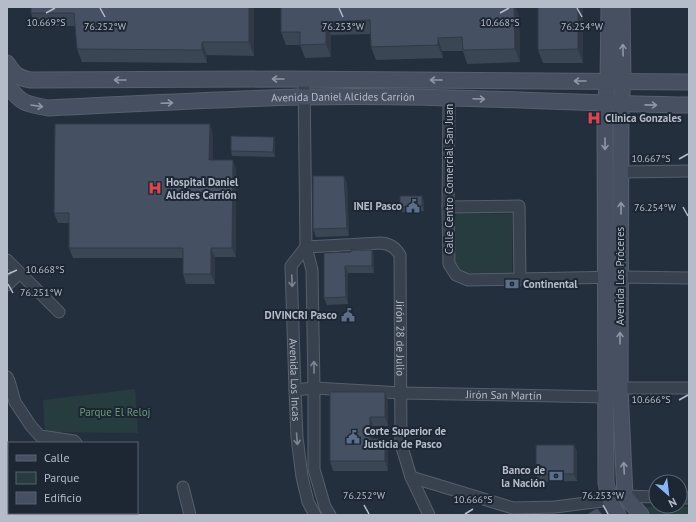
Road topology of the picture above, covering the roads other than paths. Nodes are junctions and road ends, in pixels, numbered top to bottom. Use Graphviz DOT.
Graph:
graph roads {
  1 [pos="609,7"];
  2 [pos="622,7"];
  3 [pos="7,62"];
  4 [pos="304,79"];
  5 [pos="370,80"];
  6 [pos="515,81"];
  7 [pos="623,81"];
  8 [pos="608,82"];
  9 [pos="689,82"];
  10 [pos="7,84"];
  11 [pos="303,97"];
  12 [pos="369,97"];
  13 [pos="449,98"];
  14 [pos="514,100"];
  15 [pos="605,104"];
  16 [pos="621,104"];
  17 [pos="689,105"];
  18 [pos="689,171"];
  19 [pos="621,172"];
  20 [pos="448,207"];
  21 [pos="306,247"];
  22 [pos="7,260"];
  23 [pos="20,273"];
  24 [pos="613,277"];
  25 [pos="689,278"];
  26 [pos="520,279"];
  27 [pos="7,285"];
  28 [pos="59,312"];
  29 [pos="7,377"];
  30 [pos="314,388"];
  31 [pos="620,388"];
  32 [pos="689,388"];
  33 [pos="295,390"];
  34 [pos="402,393"];
  35 [pos="606,397"];
  36 [pos="75,442"];
  37 [pos="411,477"];
  38 [pos="183,487"];
  39 [pos="625,496"];
  40 [pos="648,497"];
  41 [pos="610,500"];
  42 [pos="513,508"];
  43 [pos="557,511"];
  44 [pos="190,515"];
  45 [pos="315,515"];
  46 [pos="330,515"];
  47 [pos="429,515"];
  48 [pos="502,515"];
  49 [pos="618,515"];
  50 [pos="642,515"];
  1 -- 8 [label="street, Avenida Los Próceres"];
  7 -- 2 [label="street, Avenida Los Próceres, one-way"];
  4 -- 3 [label="street, Avenida Daniel Alcides Carrión, one-way"];
  4 -- 5 [label="street, Avenida Daniel Alcides Carrión"];
  4 -- 11 [label="street, Avenida Los Incas"];
  6 -- 5 [label="street, Avenida Daniel Alcides Carrión, one-way"];
  5 -- 12 [label="street"];
  8 -- 6 [label="street, Avenida Daniel Alcides Carrión, one-way"];
  6 -- 14 [label="street"];
  7 -- 8 [label="street, Avenida Daniel Alcides Carrión"];
  7 -- 9 [label="street, Avenida Daniel Alcides Carrión"];
  7 -- 16 [label="street, Avenida Los Próceres"];
  8 -- 15 [label="street, Avenida Los Próceres"];
  10 -- 11 [label="street, Avenida Daniel Alcides Carrión, one-way"];
  11 -- 12 [label="street, Avenida Daniel Alcides Carrión"];
  11 -- 21 [label="street, Avenida Los Incas"];
  12 -- 13 [label="street, Avenida Daniel Alcides Carrión"];
  13 -- 14 [label="street, Avenida Daniel Alcides Carrión, one-way"];
  13 -- 20 [label="street, Calle Centro Comercial San Juan"];
  14 -- 15 [label="street, Avenida Daniel Alcides Carrión"];
  15 -- 16 [label="street, Avenida Daniel Alcides Carrión"];
  15 -- 24 [label="street, Avenida Los Próceres, one-way"];
  16 -- 17 [label="street, Avenida Daniel Alcides Carrión, one-way"];
  16 -- 19 [label="street, Avenida Los Próceres"];
  18 -- 19 [label="street"];
  24 -- 19 [label="street, Avenida Los Próceres, one-way"];
  20 -- 26 [label="street, Calle Centro Comercial San Juan"];
  20 -- 26 [label="street"];
  30 -- 21 [label="street, Avenida Los Incas, one-way"];
  21 -- 33 [label="street, Avenida Los Incas, one-way"];
  21 -- 34 [label="street, Jirón 28 de Julio"];
  22 -- 23 [label="street"];
  23 -- 27 [label="street"];
  23 -- 28 [label="street"];
  24 -- 25 [label="street, Calle Centro Comercial San Juan"];
  24 -- 26 [label="street, Calle Centro Comercial San Juan"];
  31 -- 24 [label="street, Avenida Los Próceres, one-way"];
  24 -- 35 [label="street, Avenida Los Próceres"];
  29 -- 36 [label="street"];
  30 -- 33 [label="street, Jirón San Martín"];
  30 -- 34 [label="street, Jirón San Martín"];
  30 -- 46 [label="street, Avenida Los Incas"];
  31 -- 32 [label="street"];
  39 -- 31 [label="street, Avenida Los Próceres, one-way"];
  33 -- 45 [label="street, Avenida Los Incas, one-way"];
  34 -- 35 [label="street, Jirón San Martín"];
  34 -- 37 [label="street, Jirón 28 de Julio"];
  35 -- 41 [label="street, Avenida Los Próceres"];
  37 -- 42 [label="street"];
  37 -- 47 [label="street, Jirón 28 de Julio"];
  38 -- 44 [label="street"];
  39 -- 40 [label="street"];
  39 -- 50 [label="street"];
  41 -- 43 [label="street"];
  41 -- 49 [label="street, Avenida Los Próceres"];
  42 -- 43 [label="street"];
  42 -- 48 [label="street"];
}
